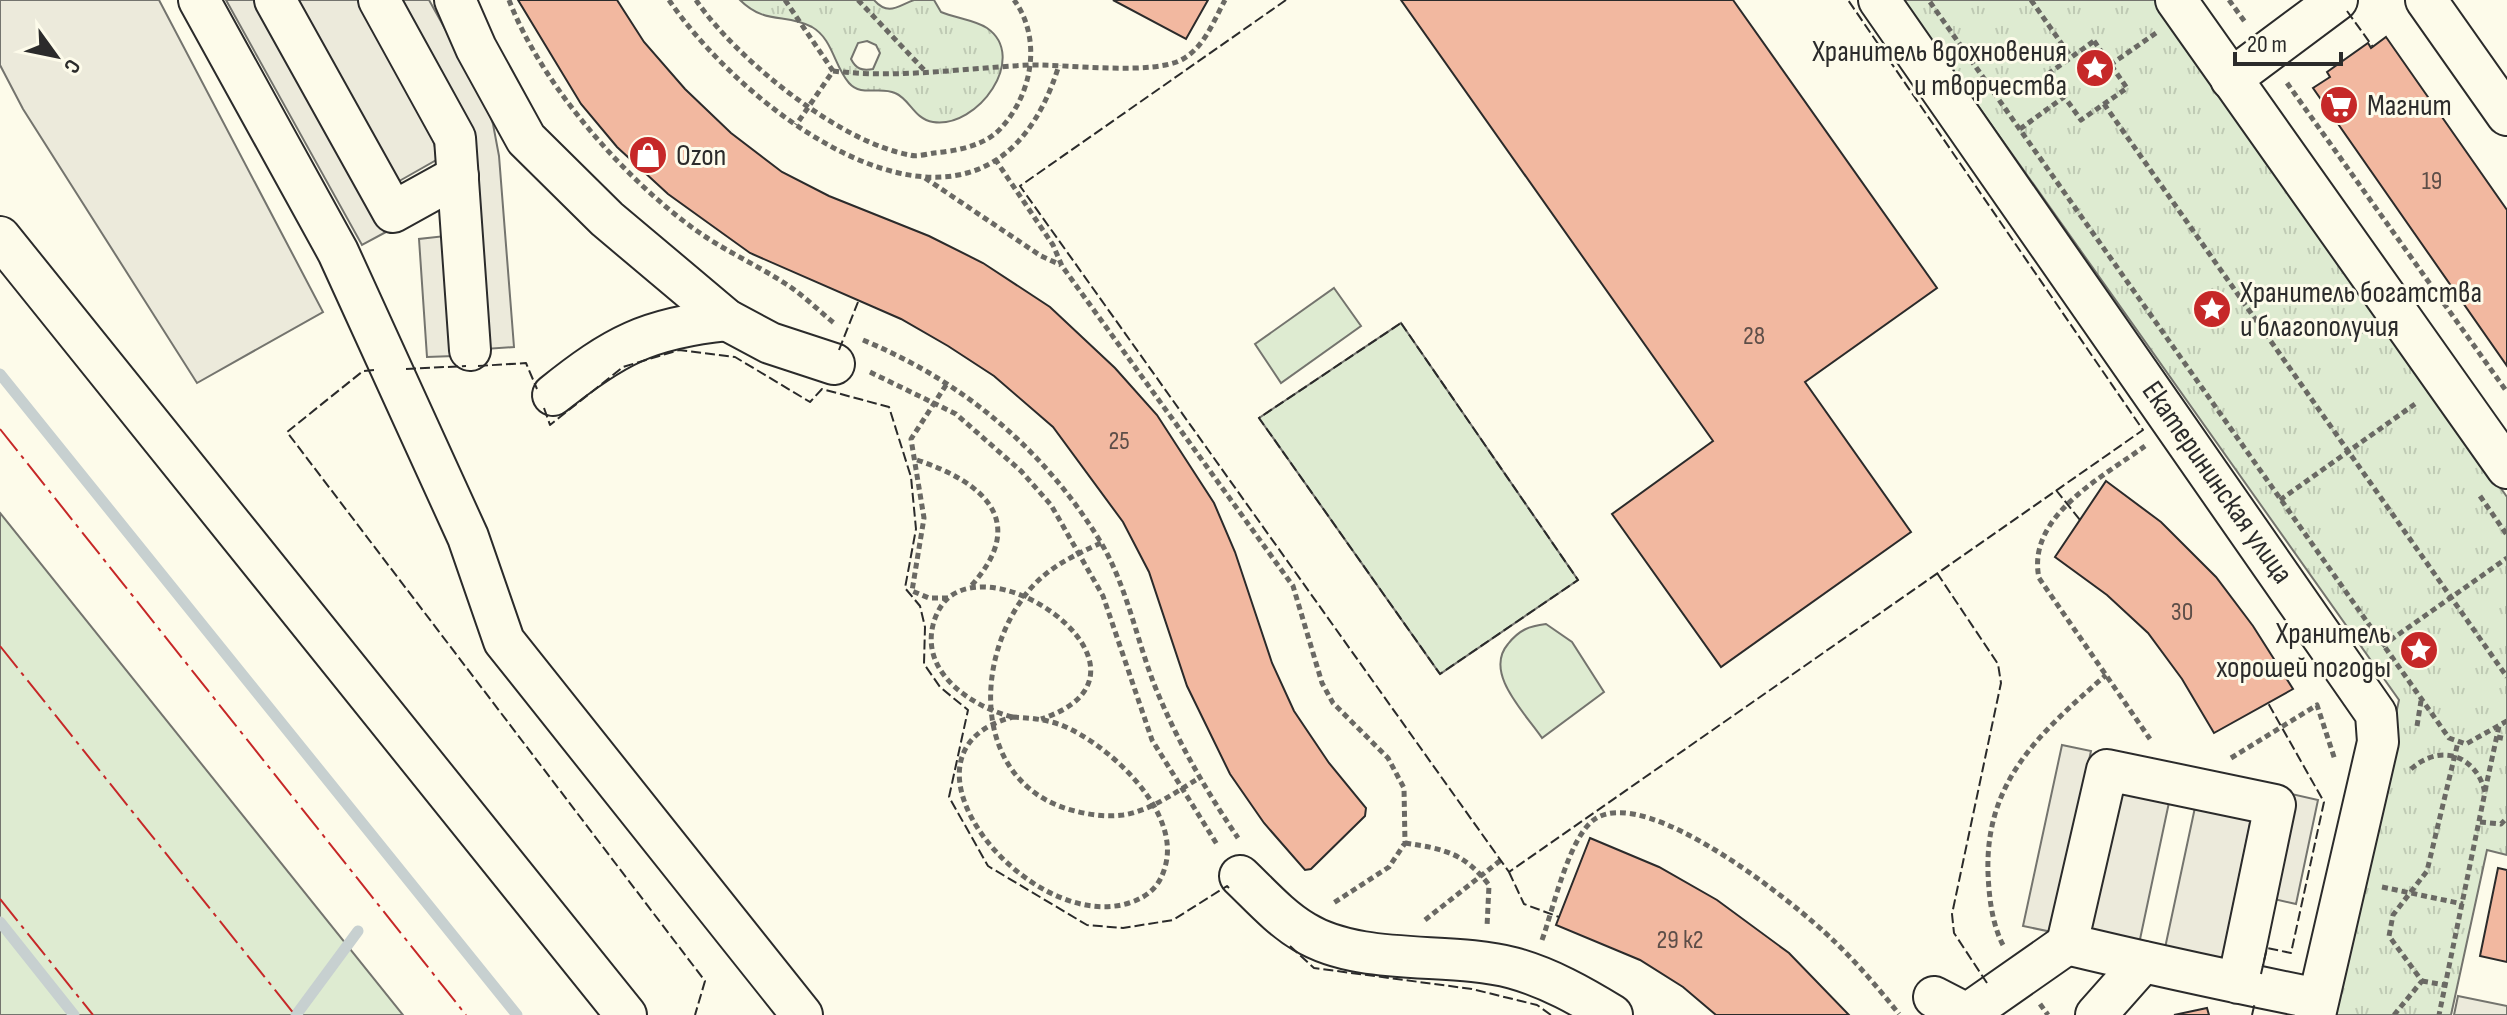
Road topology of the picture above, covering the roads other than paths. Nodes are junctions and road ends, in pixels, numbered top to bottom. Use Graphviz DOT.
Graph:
graph roads {
  1 [pos="199,0"];
  2 [pos="275,0"];
  3 [pos="379,0"];
  4 [pos="455,0"];
  5 [pos="1879,0"];
  6 [pos="2337,0"];
  7 [pos="2426,0"];
  8 [pos="2170,13"];
  9 [pos="2231,79"];
  10 [pos="2507,115"];
  11 [pos="458,176"];
  12 [pos="0,237"];
  13 [pos="727,320"];
  14 [pos="470,350"];
  15 [pos="845,350"];
  16 [pos="553,395"];
  17 [pos="2507,468"];
  18 [pos="1243,862"];
  19 [pos="2067,944"];
  20 [pos="2143,962"];
  21 [pos="2238,983"];
  22 [pos="1917,1006"];
  23 [pos="2316,1007"];
  24 [pos="626,1015"];
  25 [pos="802,1015"];
  26 [pos="1612,1015"];
  27 [pos="2096,1015"];
  1 -- 25 [label="street"];
  2 -- 11 [label="street"];
  3 -- 11 [label="street"];
  4 -- 13 [label="street"];
  5 -- 23 [label="street, Екатерининская улица"];
  6 -- 9 [label="street"];
  7 -- 10 [label="street"];
  8 -- 9 [label="street"];
  9 -- 17 [label="street"];
  11 -- 14 [label="street"];
  12 -- 24 [label="street"];
  13 -- 15 [label="street"];
  13 -- 16 [label="street"];
  18 -- 26 [label="street"];
  19 -- 20 [label="street"];
  19 -- 21 [label="street"];
  19 -- 22 [label="street"];
  20 -- 21 [label="street"];
  20 -- 27 [label="street"];
  21 -- 23 [label="street"];
}
